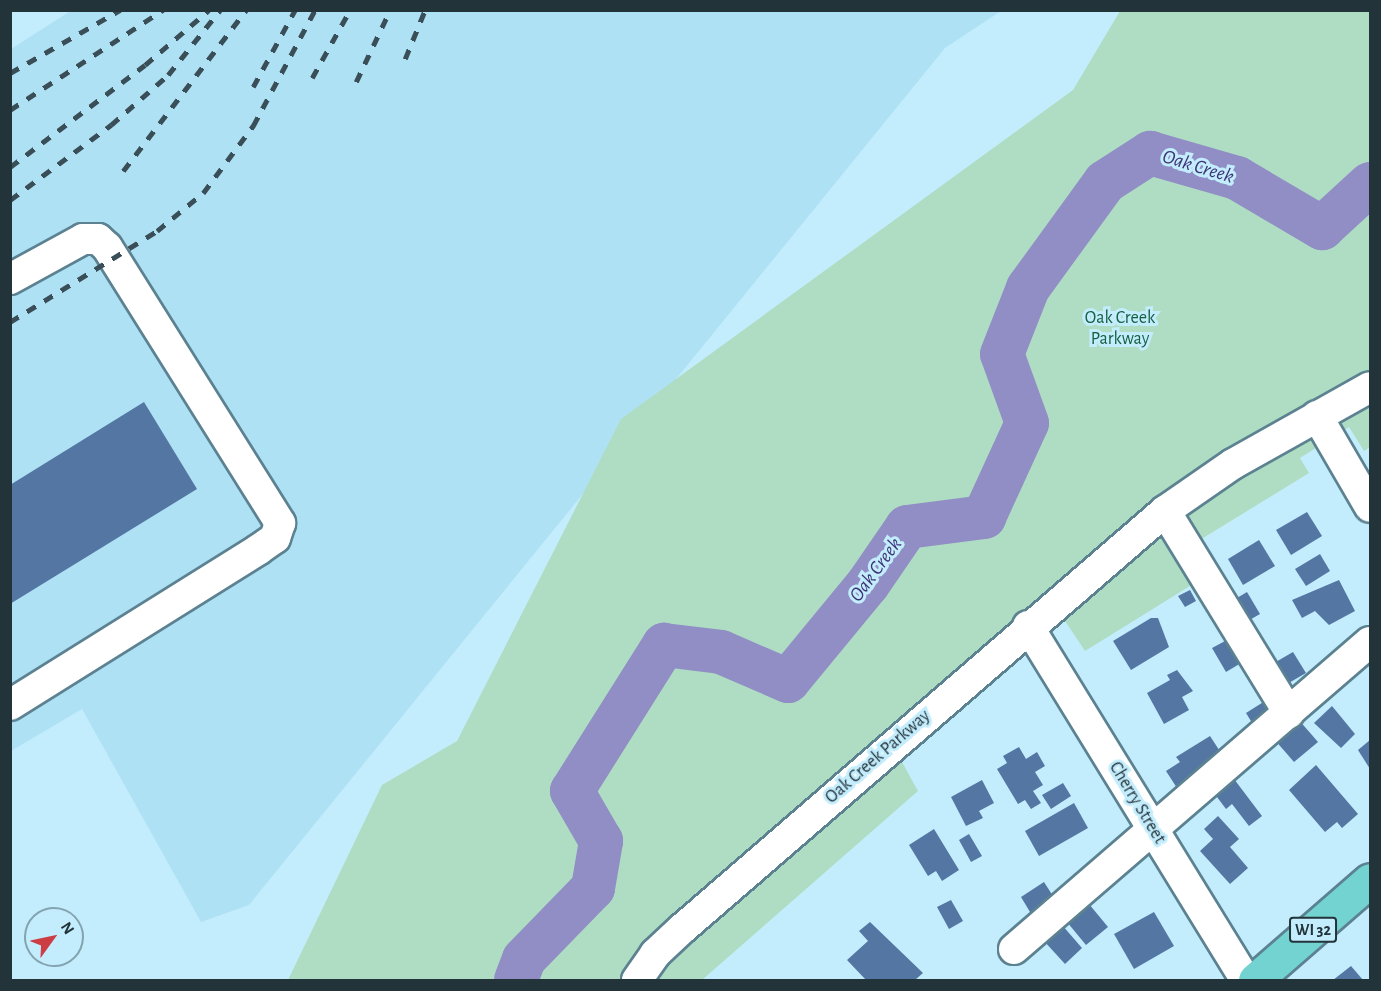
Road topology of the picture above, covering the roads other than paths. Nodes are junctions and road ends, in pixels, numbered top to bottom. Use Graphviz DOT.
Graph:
graph roads {
  1 [pos="10,279"];
  2 [pos="1371,387"];
  3 [pos="1317,416"];
  4 [pos="1371,507"];
  5 [pos="1165,512"];
  6 [pos="1028,626"];
  7 [pos="1371,642"];
  8 [pos="10,705"];
  9 [pos="1289,713"];
  10 [pos="1154,831"];
  11 [pos="1371,880"];
  12 [pos="1014,949"];
  13 [pos="637,981"];
  14 [pos="1245,981"];
  15 [pos="1255,981"];
  1 -- 8 [label="street"];
  2 -- 3 [label="street, Oak Creek Parkway"];
  3 -- 4 [label="street"];
  3 -- 5 [label="street, Oak Creek Parkway"];
  5 -- 6 [label="street, Oak Creek Parkway"];
  5 -- 9 [label="street"];
  6 -- 10 [label="street, Cherry Street"];
  6 -- 13 [label="street, Oak Creek Parkway"];
  7 -- 9 [label="street"];
  9 -- 10 [label="street"];
  10 -- 12 [label="street"];
  10 -- 14 [label="street, Cherry Street"];
  11 -- 15 [label="main road, WI 32"];
}
